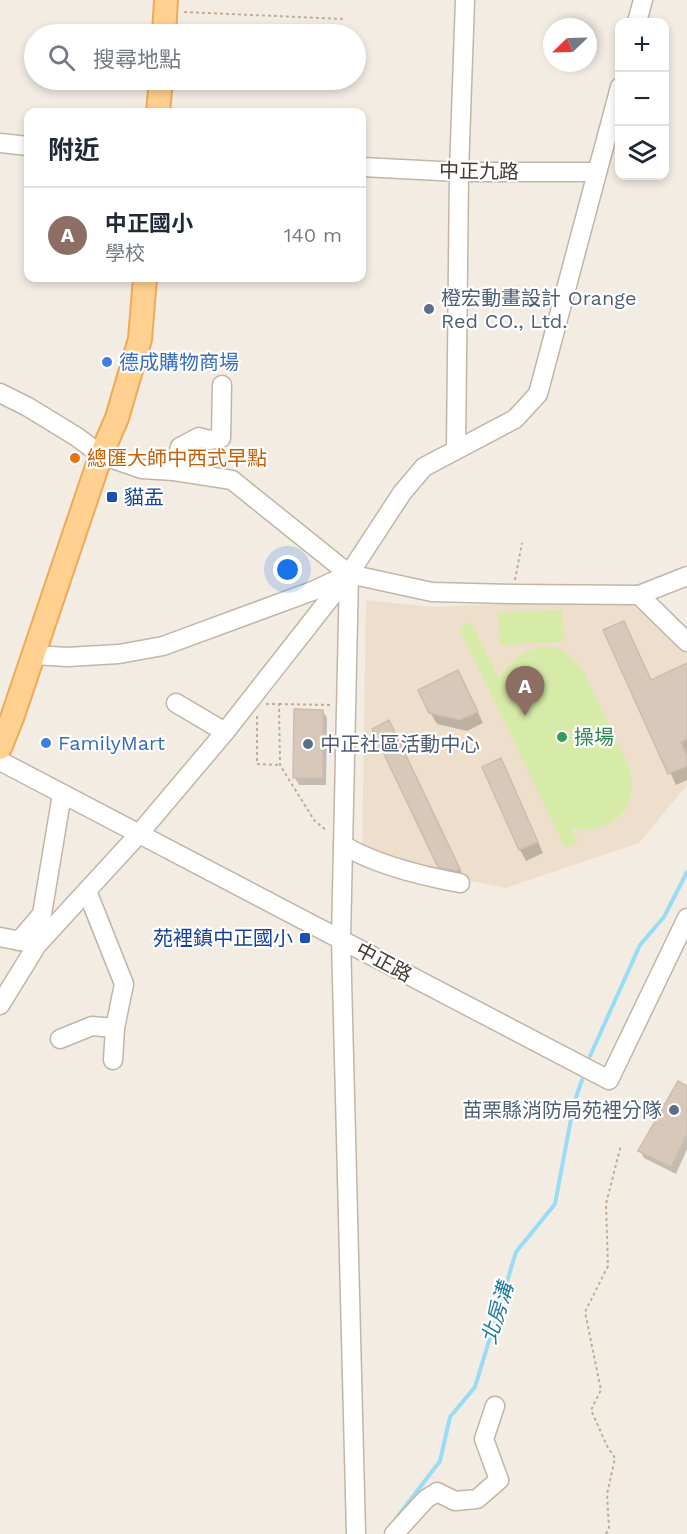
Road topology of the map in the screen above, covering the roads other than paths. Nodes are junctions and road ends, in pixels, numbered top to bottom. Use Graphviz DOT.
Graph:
graph roads {
  1 [pos="465,0"];
  2 [pos="643,0"];
  3 [pos="166,5"];
  4 [pos="638,18"];
  5 [pos="165,24"];
  6 [pos="160,90"];
  7 [pos="615,105"];
  8 [pos="158,108"];
  9 [pos="0,143"];
  10 [pos="24,146"];
  11 [pos="366,167"];
  12 [pos="459,172"];
  13 [pos="597,172"];
  14 [pos="146,282"];
  15 [pos="222,385"];
  16 [pos="0,393"];
  17 [pos="456,450"];
  18 [pos="101,455"];
  19 [pos="174,471"];
  20 [pos="349,574"];
  21 [pos="687,576"];
  22 [pos="639,595"];
  23 [pos="687,642"];
  24 [pos="34,655"];
  25 [pos="176,703"];
  26 [pos="225,732"];
  27 [pos="0,748"];
  28 [pos="0,761"];
  29 [pos="62,794"];
  30 [pos="138,835"];
  31 [pos="343,845"];
  32 [pos="460,883"];
  33 [pos="87,891"];
  34 [pos="687,918"];
  35 [pos="0,937"];
  36 [pos="341,939"];
  37 [pos="28,943"];
  38 [pos="0,1005"];
  39 [pos="115,1028"];
  40 [pos="60,1039"];
  41 [pos="112,1060"];
  42 [pos="495,1406"];
  43 [pos="356,1534"];
  44 [pos="394,1534"];
  1 -- 12 [label="street"];
  2 -- 4 [label="street"];
  3 -- 5 [label="main road"];
  6 -- 8 [label="main road"];
  7 -- 13 [label="street"];
  9 -- 10 [label="street"];
  11 -- 12 [label="street, 中正九路"];
  12 -- 13 [label="street, 中正九路"];
  12 -- 17 [label="street"];
  13 -- 17 [label="street"];
  14 -- 18 [label="main road"];
  15 -- 19 [label="street"];
  16 -- 18 [label="street"];
  17 -- 20 [label="street"];
  18 -- 19 [label="street"];
  18 -- 24 [label="main road"];
  19 -- 20 [label="street"];
  20 -- 22 [label="street"];
  20 -- 24 [label="street"];
  20 -- 26 [label="street"];
  20 -- 31 [label="street"];
  21 -- 22 [label="street"];
  22 -- 23 [label="street"];
  24 -- 27 [label="main road"];
  25 -- 26 [label="street"];
  26 -- 30 [label="street"];
  28 -- 29 [label="street, 中正路"];
  29 -- 30 [label="street, 中正路"];
  29 -- 37 [label="street"];
  30 -- 33 [label="street"];
  30 -- 36 [label="street, 中正路"];
  31 -- 32 [label="street"];
  31 -- 36 [label="street"];
  33 -- 37 [label="street"];
  33 -- 39 [label="street"];
  34 -- 36 [label="street, 中正路"];
  35 -- 37 [label="street"];
  36 -- 43 [label="street"];
  37 -- 38 [label="street"];
  39 -- 40 [label="street"];
  39 -- 41 [label="street"];
  42 -- 44 [label="street"];
}
